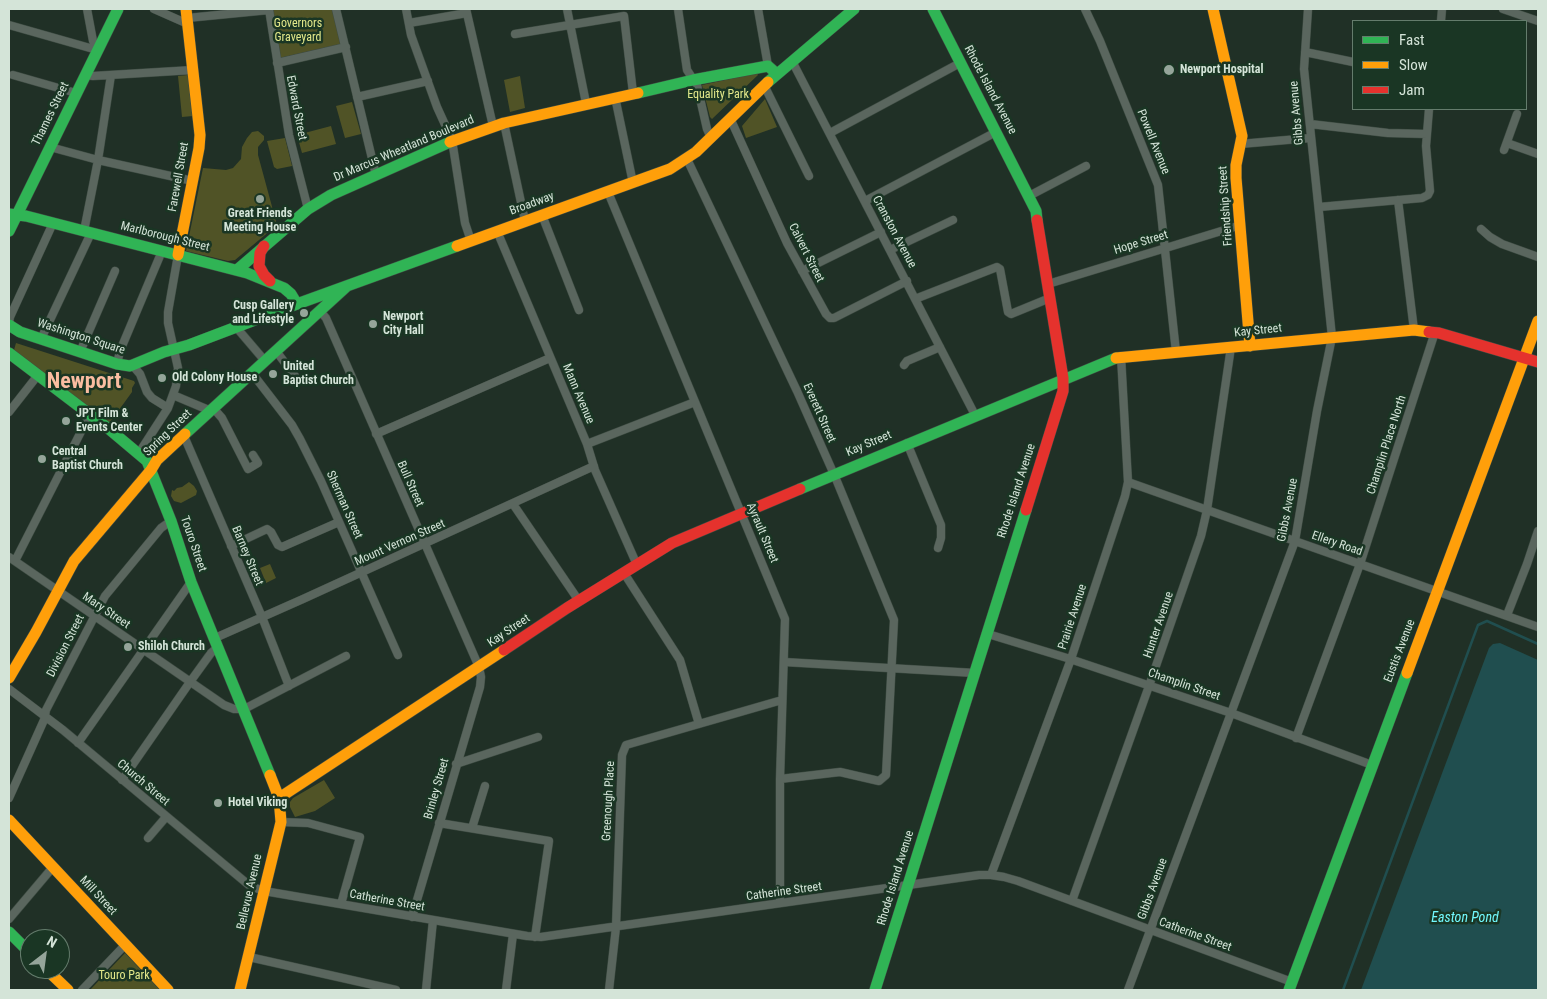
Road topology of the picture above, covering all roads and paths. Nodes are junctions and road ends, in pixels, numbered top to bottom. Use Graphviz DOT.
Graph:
graph roads {
  1 [pos="87,9"];
  2 [pos="118,9"];
  3 [pos="154,9"];
  4 [pos="269,9"];
  5 [pos="336,9"];
  6 [pos="406,9"];
  7 [pos="567,9"];
  8 [pos="678,9"];
  9 [pos="758,9"];
  10 [pos="854,9"];
  11 [pos="933,9"];
  12 [pos="1085,9"];
  13 [pos="1213,9"];
  14 [pos="1308,9"];
  15 [pos="1503,9"];
  16 [pos="466,11"];
  17 [pos="187,17"];
  18 [pos="1538,21"];
  19 [pos="409,23"];
  20 [pos="571,24"];
  21 [pos="9,25"];
  22 [pos="515,34"];
  23 [pos="346,47"];
  24 [pos="97,50"];
  25 [pos="1305,52"];
  26 [pos="792,61"];
  27 [pos="1352,62"];
  28 [pos="277,63"];
  29 [pos="960,63"];
  30 [pos="193,70"];
  31 [pos="773,70"];
  32 [pos="13,75"];
  33 [pos="85,75"];
  34 [pos="112,75"];
  35 [pos="428,80"];
  36 [pos="693,80"];
  37 [pos="764,85"];
  38 [pos="76,93"];
  39 [pos="633,93"];
  40 [pos="357,97"];
  41 [pos="615,97"];
  42 [pos="586,103"];
  43 [pos="1429,110"];
  44 [pos="1517,114"];
  45 [pos="730,118"];
  46 [pos="499,124"];
  47 [pos="1310,124"];
  48 [pos="830,132"];
  49 [pos="996,132"];
  50 [pos="1427,134"];
  51 [pos="711,138"];
  52 [pos="1310,138"];
  53 [pos="452,140"];
  54 [pos="1240,144"];
  55 [pos="50,147"];
  56 [pos="1538,154"];
  57 [pos="98,160"];
  58 [pos="686,160"];
  59 [pos="1086,166"];
  60 [pos="376,175"];
  61 [pos="810,176"];
  62 [pos="193,181"];
  63 [pos="633,183"];
  64 [pos="608,192"];
  65 [pos="1029,196"];
  66 [pos="1398,200"];
  67 [pos="865,201"];
  68 [pos="1319,207"];
  69 [pos="308,210"];
  70 [pos="13,214"];
  71 [pos="542,215"];
  72 [pos="524,217"];
  73 [pos="953,220"];
  74 [pos="53,223"];
  75 [pos="1241,225"];
  76 [pos="1482,229"];
  77 [pos="9,231"];
  78 [pos="497,231"];
  79 [pos="88,232"];
  80 [pos="881,232"];
  81 [pos="471,241"];
  82 [pos="264,246"];
  83 [pos="1166,248"];
  84 [pos="890,250"];
  85 [pos="162,251"];
  86 [pos="178,254"];
  87 [pos="1538,257"];
  88 [pos="237,270"];
  89 [pos="115,271"];
  90 [pos="802,271"];
  91 [pos="907,281"];
  92 [pos="272,282"];
  93 [pos="1048,284"];
  94 [pos="347,286"];
  95 [pos="1050,298"];
  96 [pos="915,299"];
  97 [pos="297,304"];
  98 [pos="578,310"];
  99 [pos="320,311"];
  100 [pos="1538,321"];
  101 [pos="236,327"];
  102 [pos="11,328"];
  103 [pos="1414,330"];
  104 [pos="1434,332"];
  105 [pos="1332,337"];
  106 [pos="41,338"];
  107 [pos="940,346"];
  108 [pos="1250,346"];
  109 [pos="1231,347"];
  110 [pos="174,349"];
  111 [pos="80,352"];
  112 [pos="276,352"];
  113 [pos="1176,352"];
  114 [pos="9,353"];
  115 [pos="1122,356"];
  116 [pos="550,358"];
  117 [pos="1524,358"];
  118 [pos="265,361"];
  119 [pos="1538,362"];
  120 [pos="117,364"];
  121 [pos="133,366"];
  122 [pos="904,366"];
  123 [pos="252,373"];
  124 [pos="38,375"];
  125 [pos="295,376"];
  126 [pos="1063,378"];
  127 [pos="173,395"];
  128 [pos="695,402"];
  129 [pos="168,408"];
  130 [pos="212,410"];
  131 [pos="9,412"];
  132 [pos="90,414"];
  133 [pos="975,415"];
  134 [pos="376,434"];
  135 [pos="184,436"];
  136 [pos="907,443"];
  137 [pos="587,444"];
  138 [pos="139,453"];
  139 [pos="253,455"];
  140 [pos="594,466"];
  141 [pos="150,470"];
  142 [pos="834,474"];
  143 [pos="1128,482"];
  144 [pos="513,504"];
  145 [pos="1208,510"];
  146 [pos="741,513"];
  147 [pos="171,521"];
  148 [pos="340,522"];
  149 [pos="1538,531"];
  150 [pos="1295,541"];
  151 [pos="425,544"];
  152 [pos="231,546"];
  153 [pos="938,548"];
  154 [pos="12,559"];
  155 [pos="1360,564"];
  156 [pos="636,565"];
  157 [pos="361,572"];
  158 [pos="624,573"];
  159 [pos="192,582"];
  160 [pos="57,591"];
  161 [pos="1437,592"];
  162 [pos="579,601"];
  163 [pos="1507,615"];
  164 [pos="94,616"];
  165 [pos="262,618"];
  166 [pos="1538,627"];
  167 [pos="988,634"];
  168 [pos="216,643"];
  169 [pos="143,650"];
  170 [pos="398,655"];
  171 [pos="346,656"];
  172 [pos="1071,659"];
  173 [pos="784,662"];
  174 [pos="479,667"];
  175 [pos="891,668"];
  176 [pos="975,672"];
  177 [pos="9,678"];
  178 [pos="190,682"];
  179 [pos="289,686"];
  180 [pos="1149,686"];
  181 [pos="9,689"];
  182 [pos="782,700"];
  183 [pos="242,709"];
  184 [pos="1231,713"];
  185 [pos="44,715"];
  186 [pos="698,724"];
  187 [pos="538,737"];
  188 [pos="1296,738"];
  189 [pos="78,743"];
  190 [pos="456,764"];
  191 [pos="1372,765"];
  192 [pos="122,780"];
  193 [pos="780,780"];
  194 [pos="485,786"];
  195 [pos="9,798"];
  196 [pos="279,798"];
  197 [pos="166,817"];
  198 [pos="9,820"];
  199 [pos="281,822"];
  200 [pos="439,823"];
  201 [pos="472,828"];
  202 [pos="148,838"];
  203 [pos="52,867"];
  204 [pos="991,875"];
  205 [pos="908,886"];
  206 [pos="264,891"];
  207 [pos="1072,901"];
  208 [pos="342,904"];
  209 [pos="780,904"];
  210 [pos="412,917"];
  211 [pos="9,919"];
  212 [pos="433,920"];
  213 [pos="616,927"];
  214 [pos="1150,930"];
  215 [pos="9,932"];
  216 [pos="513,934"];
  217 [pos="535,937"];
  218 [pos="20,943"];
  219 [pos="125,945"];
  220 [pos="249,957"];
  221 [pos="56,979"];
  222 [pos="1290,986"];
  223 [pos="68,990"];
  224 [pos="82,990"];
  225 [pos="168,990"];
  226 [pos="240,990"];
  227 [pos="396,990"];
  228 [pos="426,990"];
  229 [pos="506,990"];
  230 [pos="609,990"];
  231 [pos="875,990"];
  232 [pos="1128,990"];
  1 -- 24 [label="street"];
  2 -- 24 [label="street, Thames Street"];
  3 -- 17 [label="street"];
  4 -- 17 [label="street"];
  4 -- 28 [label="street, Edward Street"];
  5 -- 23 [label="street"];
  6 -- 19 [label="street"];
  7 -- 20 [label="street"];
  8 -- 36 [label="street"];
  9 -- 31 [label="street"];
  10 -- 26 [label="street, Broadway"];
  11 -- 29 [label="street, Rhode Island Avenue"];
  12 -- 83 [label="street, Powell Avenue"];
  13 -- 54 [label="street, Friendship Street"];
  14 -- 25 [label="street, Gibbs Avenue"];
  15 -- 18 [label="street"];
  16 -- 19 [label="street"];
  16 -- 46 [label="street"];
  17 -- 30 [label="street, Farewell Street"];
  19 -- 35 [label="street"];
  20 -- 22 [label="street"];
  20 -- 39 [label="street"];
  20 -- 42 [label="street"];
  21 -- 24 [label="street"];
  23 -- 28 [label="street"];
  23 -- 40 [label="street"];
  24 -- 33 [label="street, Thames Street"];
  25 -- 27 [label="street"];
  25 -- 47 [label="street, Gibbs Avenue"];
  26 -- 31 [label="street, Broadway"];
  26 -- 48 [label="street, Cranston Avenue"];
  28 -- 69 [label="street, Edward Street"];
  29 -- 48 [label="street"];
  29 -- 49 [label="street, Rhode Island Avenue"];
  30 -- 34 [label="street"];
  30 -- 62 [label="street, Farewell Street"];
  31 -- 36 [label="street, Dr Marcus Wheatland Boulevard"];
  31 -- 37 [label="street, Broadway"];
  32 -- 38 [label="street"];
  33 -- 34 [label="street"];
  33 -- 38 [label="street, Thames Street"];
  34 -- 57 [label="street"];
  35 -- 40 [label="street"];
  35 -- 53 [label="street"];
  36 -- 39 [label="street, Dr Marcus Wheatland Boulevard"];
  36 -- 51 [label="street"];
  37 -- 45 [label="street, Broadway"];
  37 -- 61 [label="street"];
  38 -- 55 [label="street, Thames Street"];
  39 -- 41 [label="street, Dr Marcus Wheatland Boulevard"];
  40 -- 60 [label="street"];
  41 -- 42 [label="street, Dr Marcus Wheatland Boulevard"];
  41 -- 63 [label="street"];
  42 -- 46 [label="street, Dr Marcus Wheatland Boulevard"];
  43 -- 50 [label="street"];
  44 -- 56 [label="street"];
  45 -- 51 [label="street, Broadway"];
  45 -- 90 [label="street, Calvert Street"];
  46 -- 53 [label="street, Dr Marcus Wheatland Boulevard"];
  46 -- 72 [label="street"];
  47 -- 50 [label="street"];
  47 -- 52 [label="street, Gibbs Avenue"];
  48 -- 67 [label="street, Cranston Avenue"];
  49 -- 65 [label="street, Rhode Island Avenue"];
  49 -- 67 [label="street"];
  50 -- 66 [label="street"];
  51 -- 58 [label="street, Broadway"];
  52 -- 54 [label="street"];
  52 -- 68 [label="street, Gibbs Avenue"];
  53 -- 60 [label="street, Dr Marcus Wheatland Boulevard"];
  53 -- 81 [label="street"];
  54 -- 75 [label="street, Friendship Street"];
  55 -- 57 [label="street"];
  55 -- 70 [label="street, Thames Street"];
  57 -- 62 [label="street"];
  57 -- 79 [label="street"];
  58 -- 63 [label="street, Broadway"];
  58 -- 142 [label="street, Everett Street"];
  59 -- 65 [label="street"];
  60 -- 69 [label="street, Dr Marcus Wheatland Boulevard"];
  62 -- 86 [label="street, Farewell Street"];
  63 -- 64 [label="street, Broadway"];
  64 -- 71 [label="street, Broadway"];
  64 -- 128 [label="street, Ayrault Street"];
  65 -- 93 [label="street, Rhode Island Avenue"];
  66 -- 68 [label="street"];
  66 -- 103 [label="street"];
  67 -- 80 [label="street, Cranston Avenue"];
  68 -- 105 [label="street, Gibbs Avenue"];
  69 -- 82 [label="street, Dr Marcus Wheatland Boulevard"];
  70 -- 74 [label="street, Marlborough Street"];
  70 -- 77 [label="street, Thames Street"];
  71 -- 72 [label="street, Broadway"];
  71 -- 98 [label="street"];
  72 -- 78 [label="street, Broadway"];
  73 -- 84 [label="street"];
  74 -- 79 [label="street, Marlborough Street"];
  74 -- 102 [label="street"];
  75 -- 83 [label="street, Hope Street"];
  75 -- 108 [label="street, Friendship Street"];
  76 -- 87 [label="street"];
  78 -- 81 [label="street, Broadway"];
  78 -- 116 [label="street, Mann Avenue"];
  79 -- 85 [label="street, Marlborough Street"];
  79 -- 106 [label="street"];
  80 -- 84 [label="street, Cranston Avenue"];
  80 -- 90 [label="street"];
  81 -- 94 [label="street, Broadway"];
  82 -- 88 [label="street, Dr Marcus Wheatland Boulevard"];
  82 -- 92 [label="street"];
  83 -- 93 [label="street, Hope Street"];
  83 -- 113 [label="street, Powell Avenue"];
  84 -- 91 [label="street, Cranston Avenue"];
  85 -- 86 [label="street, Marlborough Street"];
  85 -- 120 [label="street"];
  86 -- 88 [label="street, Marlborough Street"];
  86 -- 110 [label="street, Farewell Street"];
  88 -- 92 [label="street, Marlborough Street"];
  89 -- 111 [label="street"];
  90 -- 91 [label="street, Calvert Street"];
  91 -- 96 [label="street, Cranston Avenue"];
  92 -- 97 [label="street, Marlborough Street"];
  93 -- 95 [label="street, Rhode Island Avenue"];
  94 -- 97 [label="street, Broadway"];
  94 -- 99 [label="street, Spring Street"];
  95 -- 96 [label="street"];
  95 -- 126 [label="street, Rhode Island Avenue"];
  96 -- 107 [label="street, Cranston Avenue"];
  97 -- 101 [label="street, Broadway"];
  99 -- 112 [label="street, Spring Street"];
  99 -- 134 [label="street, Bull Street"];
  100 -- 117 [label="street, Eustis Avenue"];
  101 -- 110 [label="street, Broadway"];
  101 -- 118 [label="street"];
  102 -- 106 [label="street, Washington Square"];
  103 -- 104 [label="street, Kay Street"];
  103 -- 105 [label="street, Kay Street"];
  104 -- 117 [label="street, Kay Street"];
  104 -- 155 [label="street, Champlin Place North"];
  105 -- 108 [label="street, Kay Street"];
  105 -- 150 [label="street, Gibbs Avenue"];
  106 -- 111 [label="street, Washington Square"];
  107 -- 122 [label="street"];
  107 -- 133 [label="street, Cranston Avenue"];
  108 -- 109 [label="street, Kay Street"];
  109 -- 113 [label="street, Kay Street"];
  109 -- 145 [label="street, Hunter Avenue"];
  110 -- 121 [label="street, Washington Square"];
  110 -- 127 [label="street, Farewell Street"];
  111 -- 120 [label="street, Washington Square"];
  112 -- 118 [label="street, Spring Street"];
  112 -- 125 [label="street"];
  113 -- 115 [label="street, Kay Street"];
  114 -- 124 [label="street, Touro Street"];
  115 -- 126 [label="street, Kay Street"];
  115 -- 143 [label="street, Prairie Avenue"];
  116 -- 134 [label="street"];
  116 -- 137 [label="street, Mann Avenue"];
  117 -- 119 [label="street, Kay Street"];
  117 -- 161 [label="street, Eustis Avenue"];
  118 -- 123 [label="street, Spring Street"];
  120 -- 121 [label="street, Washington Square"];
  121 -- 129 [label="street"];
  123 -- 130 [label="street, Spring Street"];
  123 -- 148 [label="street, Sherman Street"];
  124 -- 131 [label="street"];
  124 -- 132 [label="street, Touro Street"];
  126 -- 133 [label="street, Kay Street"];
  126 -- 167 [label="street, Rhode Island Avenue"];
  127 -- 129 [label="street, Farewell Street"];
  127 -- 130 [label="street"];
  128 -- 137 [label="street"];
  128 -- 146 [label="street, Ayrault Street"];
  129 -- 138 [label="street, Farewell Street"];
  130 -- 135 [label="street, Spring Street"];
  130 -- 139 [label="street"];
  132 -- 138 [label="street, Touro Street"];
  132 -- 154 [label="street"];
  133 -- 136 [label="street, Kay Street"];
  134 -- 151 [label="street, Bull Street"];
  135 -- 141 [label="street, Spring Street"];
  135 -- 152 [label="street, Barney Street"];
  136 -- 142 [label="street, Kay Street"];
  136 -- 153 [label="street"];
  137 -- 140 [label="street, Mann Avenue"];
  138 -- 141 [label="street, Touro Street"];
  140 -- 144 [label="street, Mount Vernon Street"];
  140 -- 156 [label="street, Mann Avenue"];
  141 -- 147 [label="street, Touro Street"];
  141 -- 160 [label="street, Spring Street"];
  142 -- 146 [label="street, Kay Street"];
  142 -- 175 [label="street, Everett Street"];
  143 -- 145 [label="street, Ellery Road"];
  143 -- 172 [label="street, Prairie Avenue"];
  144 -- 151 [label="street, Mount Vernon Street"];
  144 -- 162 [label="street"];
  145 -- 150 [label="street, Ellery Road"];
  145 -- 180 [label="street, Hunter Avenue"];
  146 -- 156 [label="street, Kay Street"];
  146 -- 173 [label="street, Ayrault Street"];
  147 -- 159 [label="street, Touro Street"];
  147 -- 164 [label="street, Division Street"];
  148 -- 152 [label="street"];
  148 -- 157 [label="street, Sherman Street"];
  149 -- 163 [label="street"];
  150 -- 155 [label="street, Ellery Road"];
  150 -- 184 [label="street, Gibbs Avenue"];
  151 -- 157 [label="street, Mount Vernon Street"];
  151 -- 174 [label="street, Bull Street"];
  152 -- 165 [label="street, Barney Street"];
  154 -- 160 [label="street, Mary Street"];
  155 -- 161 [label="street, Ellery Road"];
  155 -- 188 [label="street, Champlin Place North"];
  156 -- 158 [label="street, Kay Street"];
  157 -- 165 [label="street, Mount Vernon Street"];
  157 -- 170 [label="street, Sherman Street"];
  158 -- 162 [label="street, Kay Street"];
  158 -- 186 [label="street"];
  159 -- 168 [label="street, Touro Street"];
  159 -- 169 [label="street"];
  160 -- 164 [label="street, Mary Street"];
  160 -- 177 [label="street, Spring Street"];
  161 -- 163 [label="street, Ellery Road"];
  161 -- 191 [label="street, Eustis Avenue"];
  162 -- 174 [label="street, Kay Street"];
  163 -- 166 [label="street, Ellery Road"];
  164 -- 169 [label="street, Mary Street"];
  164 -- 185 [label="street, Division Street"];
  165 -- 168 [label="street, Mount Vernon Street"];
  165 -- 179 [label="street, Barney Street"];
  167 -- 172 [label="street, Champlin Street"];
  167 -- 176 [label="street, Rhode Island Avenue"];
  168 -- 178 [label="street"];
  168 -- 183 [label="street, Touro Street"];
  169 -- 178 [label="street, Mary Street"];
  169 -- 189 [label="street"];
  171 -- 179 [label="street"];
  172 -- 180 [label="street, Champlin Street"];
  172 -- 204 [label="street, Prairie Avenue"];
  173 -- 175 [label="street"];
  173 -- 182 [label="street, Ayrault Street"];
  174 -- 190 [label="street, Brinley Street"];
  174 -- 196 [label="street, Kay Street"];
  175 -- 176 [label="street"];
  175 -- 193 [label="street, Everett Street"];
  176 -- 205 [label="street, Rhode Island Avenue"];
  178 -- 183 [label="street, Mary Street"];
  178 -- 192 [label="street"];
  179 -- 183 [label="street"];
  180 -- 184 [label="street, Champlin Street"];
  180 -- 207 [label="street, Hunter Avenue"];
  181 -- 185 [label="street, Church Street"];
  182 -- 186 [label="street, Greenough Place"];
  182 -- 193 [label="street, Ayrault Street"];
  183 -- 196 [label="street, Touro Street"];
  184 -- 188 [label="street, Champlin Street"];
  184 -- 214 [label="street, Gibbs Avenue"];
  185 -- 189 [label="street, Church Street"];
  185 -- 195 [label="street, Division Street"];
  186 -- 213 [label="street, Greenough Place"];
  187 -- 190 [label="street"];
  188 -- 191 [label="street, Champlin Street"];
  189 -- 192 [label="street, Church Street"];
  190 -- 200 [label="street, Brinley Street"];
  191 -- 222 [label="street, Eustis Avenue"];
  192 -- 197 [label="street, Church Street"];
  193 -- 209 [label="street, Ayrault Street"];
  194 -- 201 [label="street"];
  196 -- 199 [label="street, Bellevue Avenue"];
  197 -- 202 [label="street"];
  197 -- 206 [label="street, Church Street"];
  198 -- 203 [label="street, Mill Street"];
  199 -- 206 [label="street, Bellevue Avenue"];
  199 -- 208 [label="street"];
  200 -- 201 [label="street"];
  200 -- 210 [label="street, Brinley Street"];
  201 -- 217 [label="street"];
  203 -- 211 [label="street"];
  203 -- 219 [label="street, Mill Street"];
  204 -- 205 [label="street, Catherine Street"];
  204 -- 207 [label="street, Catherine Street"];
  205 -- 209 [label="street, Catherine Street"];
  205 -- 231 [label="street, Rhode Island Avenue"];
  206 -- 208 [label="street, Catherine Street"];
  206 -- 220 [label="street, Bellevue Avenue"];
  207 -- 214 [label="street, Catherine Street"];
  208 -- 210 [label="street, Catherine Street"];
  209 -- 213 [label="street, Catherine Street"];
  210 -- 212 [label="street, Catherine Street"];
  212 -- 216 [label="street, Catherine Street"];
  212 -- 228 [label="street"];
  213 -- 217 [label="street, Catherine Street"];
  213 -- 230 [label="street, Greenough Place"];
  214 -- 222 [label="street, Catherine Street"];
  214 -- 232 [label="street, Gibbs Avenue"];
  215 -- 218 [label="street"];
  216 -- 217 [label="street, Catherine Street"];
  216 -- 229 [label="street"];
  219 -- 224 [label="street"];
  219 -- 225 [label="street, Mill Street"];
  220 -- 226 [label="street, Bellevue Avenue"];
  220 -- 227 [label="street"];
  221 -- 223 [label="street"];
}
